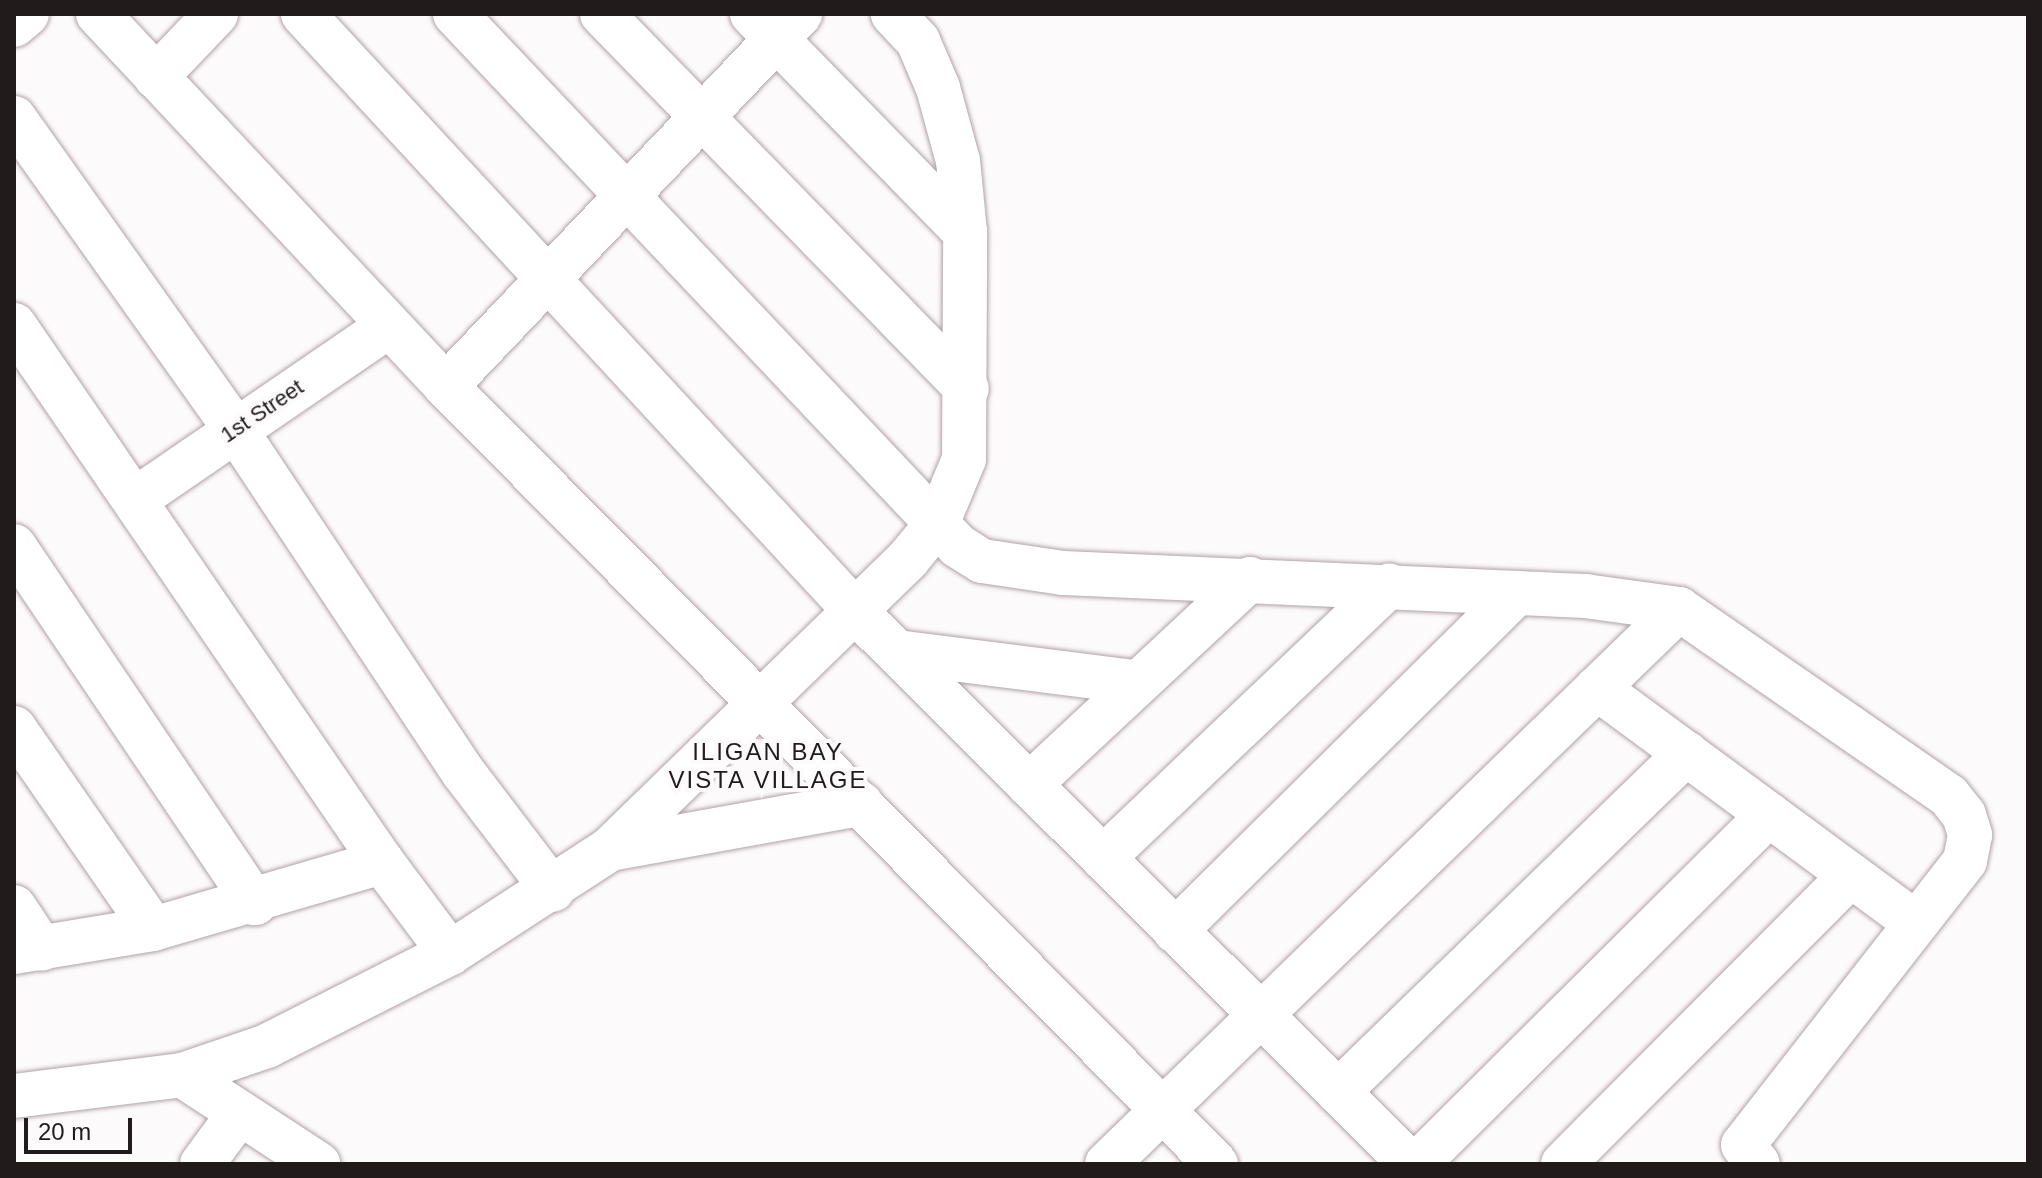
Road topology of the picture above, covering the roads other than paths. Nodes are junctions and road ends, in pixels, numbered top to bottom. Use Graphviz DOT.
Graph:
graph roads {
  1 [pos="27,14"];
  2 [pos="98,14"];
  3 [pos="216,14"];
  4 [pos="303,14"];
  5 [pos="455,14"];
  6 [pos="602,14"];
  7 [pos="893,14"];
  8 [pos="776,23"];
  9 [pos="14,25"];
  10 [pos="156,77"];
  11 [pos="14,118"];
  12 [pos="701,118"];
  13 [pos="626,197"];
  14 [pos="965,232"];
  15 [pos="548,278"];
  16 [pos="14,325"];
  17 [pos="389,326"];
  18 [pos="446,386"];
  19 [pos="967,389"];
  20 [pos="235,429"];
  21 [pos="136,499"];
  22 [pos="937,524"];
  23 [pos="14,546"];
  24 [pos="1250,579"];
  25 [pos="1389,586"];
  26 [pos="1517,593"];
  27 [pos="1679,609"];
  28 [pos="855,611"];
  29 [pos="897,652"];
  30 [pos="1134,682"];
  31 [pos="1597,688"];
  32 [pos="758,700"];
  33 [pos="14,728"];
  34 [pos="1686,753"];
  35 [pos="1029,785"];
  36 [pos="861,804"];
  37 [pos="1769,815"];
  38 [pos="610,849"];
  39 [pos="1103,858"];
  40 [pos="382,862"];
  41 [pos="1851,875"];
  42 [pos="553,890"];
  43 [pos="255,903"];
  44 [pos="14,907"];
  45 [pos="1916,923"];
  46 [pos="153,929"];
  47 [pos="1175,931"];
  48 [pos="28,950"];
  49 [pos="450,953"];
  50 [pos="1258,1013"];
  51 [pos="182,1075"];
  52 [pos="1338,1092"];
  53 [pos="14,1096"];
  54 [pos="1161,1108"];
  55 [pos="239,1114"];
  56 [pos="1741,1158"];
  57 [pos="202,1164"];
  58 [pos="318,1164"];
  59 [pos="1107,1164"];
  60 [pos="1216,1164"];
  61 [pos="1414,1164"];
  62 [pos="1563,1164"];
  1 -- 9 [label="street"];
  2 -- 10 [label="street"];
  3 -- 10 [label="street"];
  4 -- 15 [label="street"];
  5 -- 13 [label="street"];
  6 -- 12 [label="street"];
  7 -- 14 [label="street"];
  8 -- 12 [label="street"];
  8 -- 14 [label="street"];
  10 -- 17 [label="street"];
  11 -- 20 [label="street"];
  12 -- 13 [label="street"];
  12 -- 19 [label="street"];
  13 -- 15 [label="street"];
  13 -- 22 [label="street"];
  14 -- 19 [label="street"];
  15 -- 18 [label="street"];
  15 -- 28 [label="street"];
  16 -- 21 [label="street"];
  17 -- 18 [label="street"];
  17 -- 20 [label="street, 1st Street"];
  18 -- 32 [label="street"];
  19 -- 22 [label="street"];
  20 -- 21 [label="street, 1st Street"];
  20 -- 42 [label="street"];
  21 -- 40 [label="street"];
  22 -- 24 [label="street"];
  22 -- 28 [label="street"];
  23 -- 43 [label="street"];
  24 -- 25 [label="street"];
  24 -- 30 [label="street"];
  25 -- 26 [label="street"];
  25 -- 39 [label="street"];
  26 -- 27 [label="street"];
  26 -- 47 [label="street"];
  27 -- 31 [label="street"];
  27 -- 45 [label="street"];
  28 -- 29 [label="street"];
  28 -- 32 [label="street"];
  29 -- 30 [label="street"];
  29 -- 35 [label="street"];
  30 -- 35 [label="street"];
  31 -- 34 [label="street"];
  31 -- 50 [label="street"];
  32 -- 36 [label="street"];
  32 -- 38 [label="street"];
  33 -- 46 [label="street"];
  34 -- 37 [label="street"];
  34 -- 52 [label="street"];
  35 -- 39 [label="street"];
  36 -- 38 [label="street"];
  36 -- 54 [label="street"];
  37 -- 41 [label="street"];
  37 -- 61 [label="street"];
  38 -- 42 [label="street"];
  39 -- 47 [label="street"];
  40 -- 43 [label="street"];
  40 -- 49 [label="street"];
  41 -- 45 [label="street"];
  41 -- 62 [label="street"];
  42 -- 49 [label="street"];
  43 -- 46 [label="street"];
  44 -- 48 [label="street"];
  45 -- 56 [label="street"];
  46 -- 48 [label="street"];
  47 -- 50 [label="street"];
  49 -- 51 [label="street"];
  50 -- 52 [label="street"];
  50 -- 54 [label="street"];
  51 -- 53 [label="street"];
  51 -- 55 [label="street"];
  52 -- 61 [label="street"];
  54 -- 59 [label="street"];
  54 -- 60 [label="street"];
  55 -- 57 [label="street"];
  55 -- 58 [label="street"];
}
